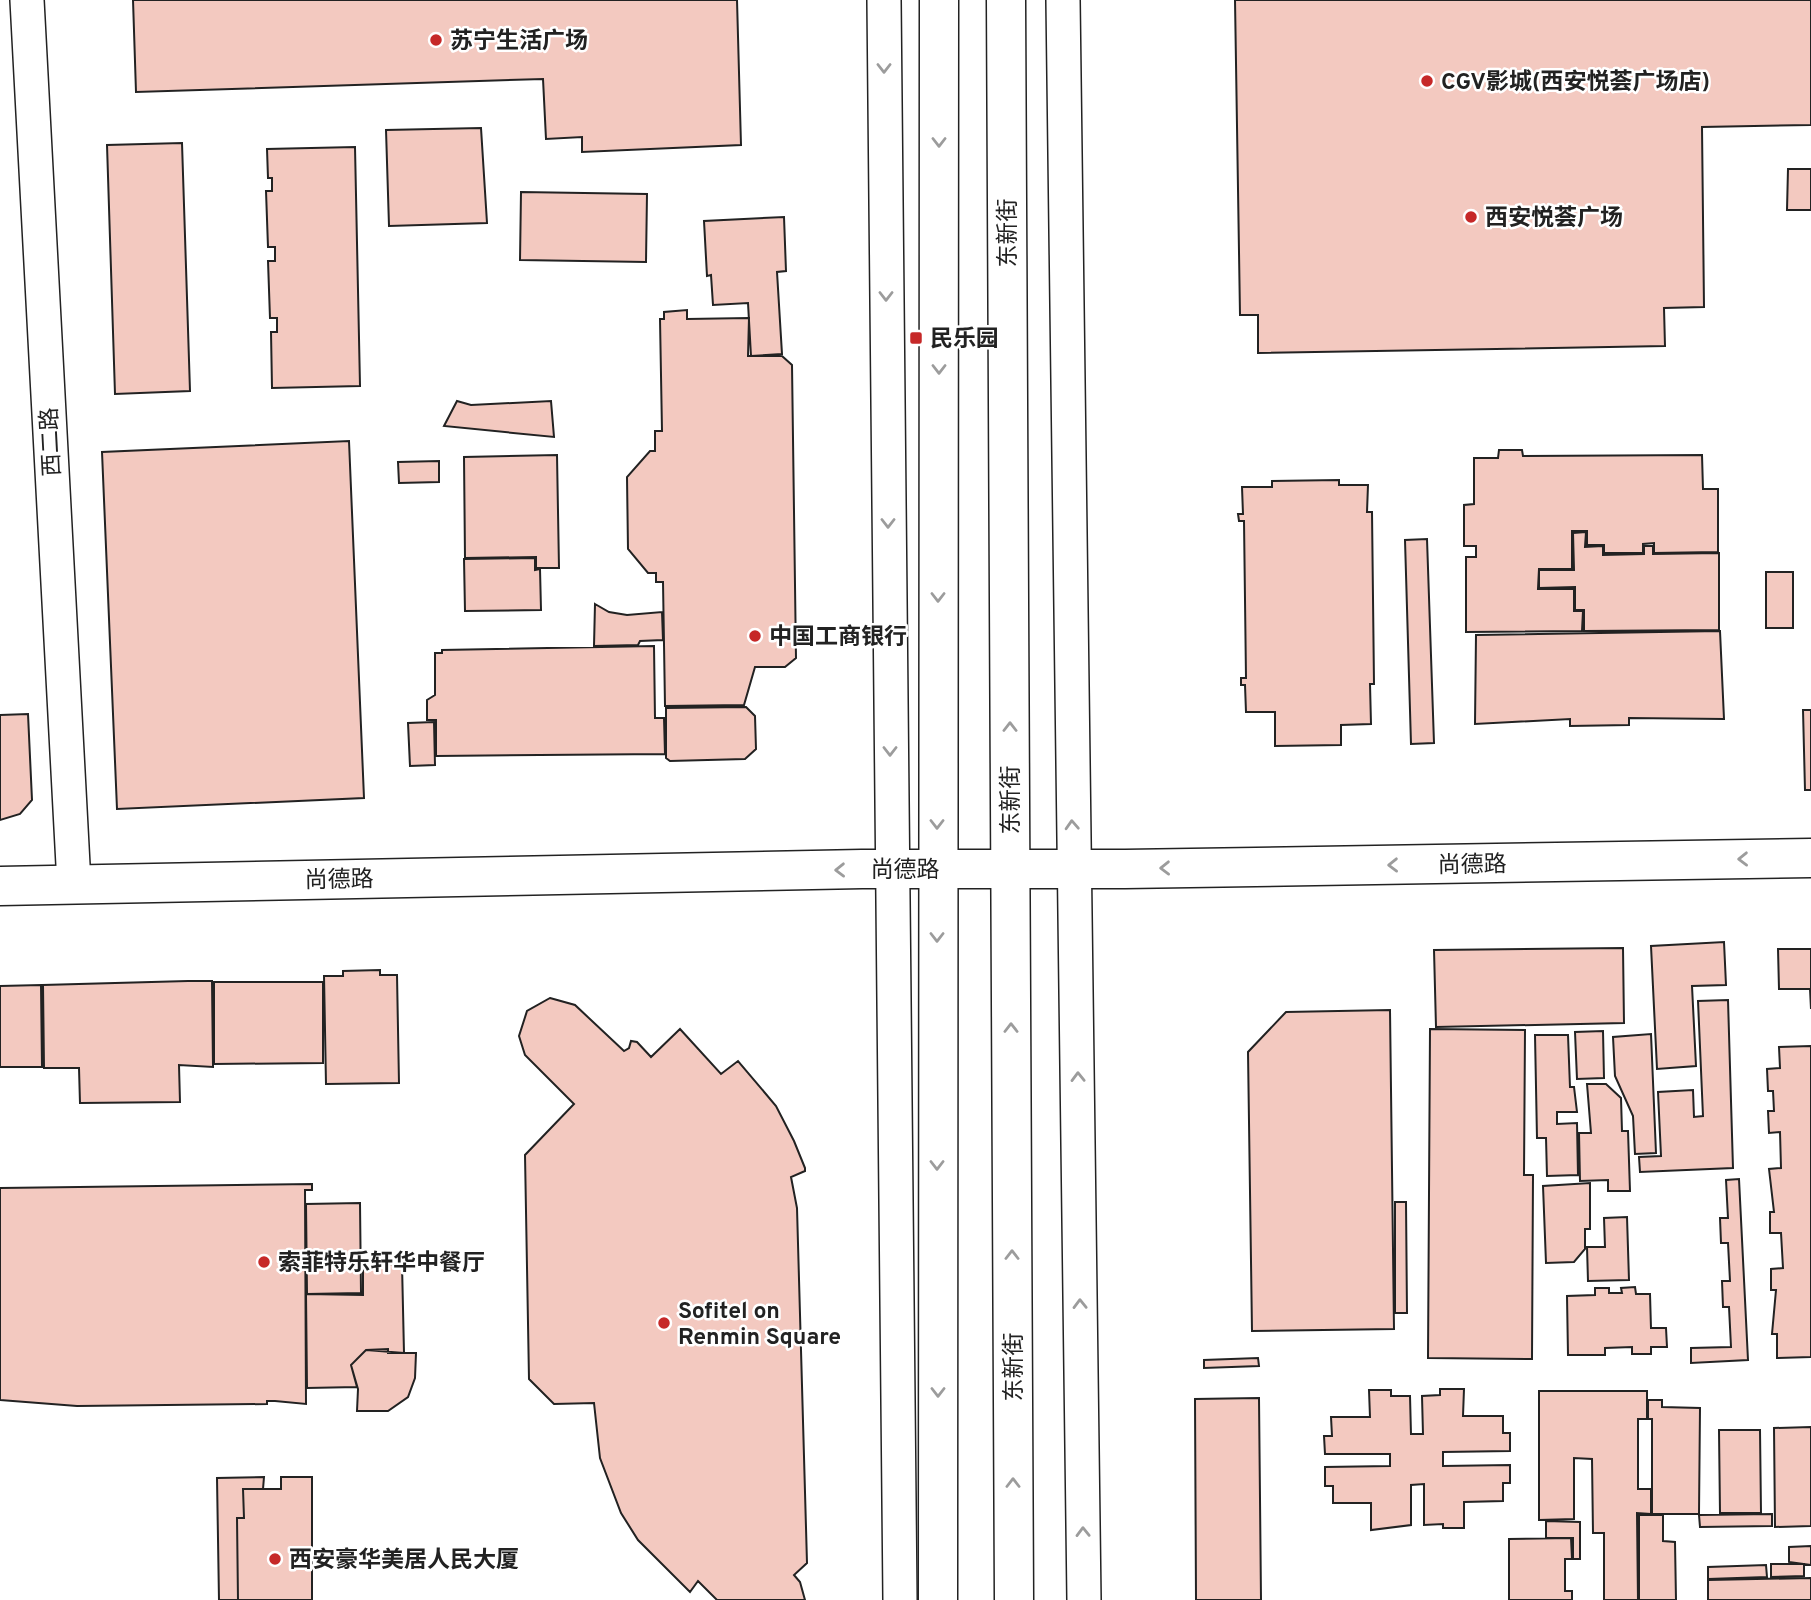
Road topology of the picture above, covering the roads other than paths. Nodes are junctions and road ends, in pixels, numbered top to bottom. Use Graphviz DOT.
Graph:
graph roads {
  1 [pos="27,0"];
  2 [pos="884,0"];
  3 [pos="939,0"];
  4 [pos="1006,0"];
  5 [pos="1063,0"];
  6 [pos="1811,858"];
  7 [pos="891,869"];
  8 [pos="937,869"];
  9 [pos="1010,869"];
  10 [pos="1075,869"];
  11 [pos="74,884"];
  12 [pos="0,886"];
  13 [pos="900,1600"];
  14 [pos="938,1600"];
  15 [pos="1014,1600"];
  16 [pos="1084,1600"];
  1 -- 11 [label="street, 西二路"];
  2 -- 7 [label="street, one-way"];
  3 -- 8 [label="main road, one-way"];
  9 -- 4 [label="main road, 东新街, one-way"];
  10 -- 5 [label="street, one-way"];
  6 -- 10 [label="main road, 尚德路, one-way"];
  7 -- 8 [label="main road, 尚德路"];
  7 -- 11 [label="main road, 尚德路, one-way"];
  7 -- 13 [label="street"];
  8 -- 9 [label="main road, 尚德路"];
  8 -- 14 [label="main road, one-way"];
  9 -- 10 [label="main road, 尚德路"];
  15 -- 9 [label="main road, 东新街, one-way"];
  16 -- 10 [label="street, one-way"];
  11 -- 12 [label="main road, 尚德路"];
}
